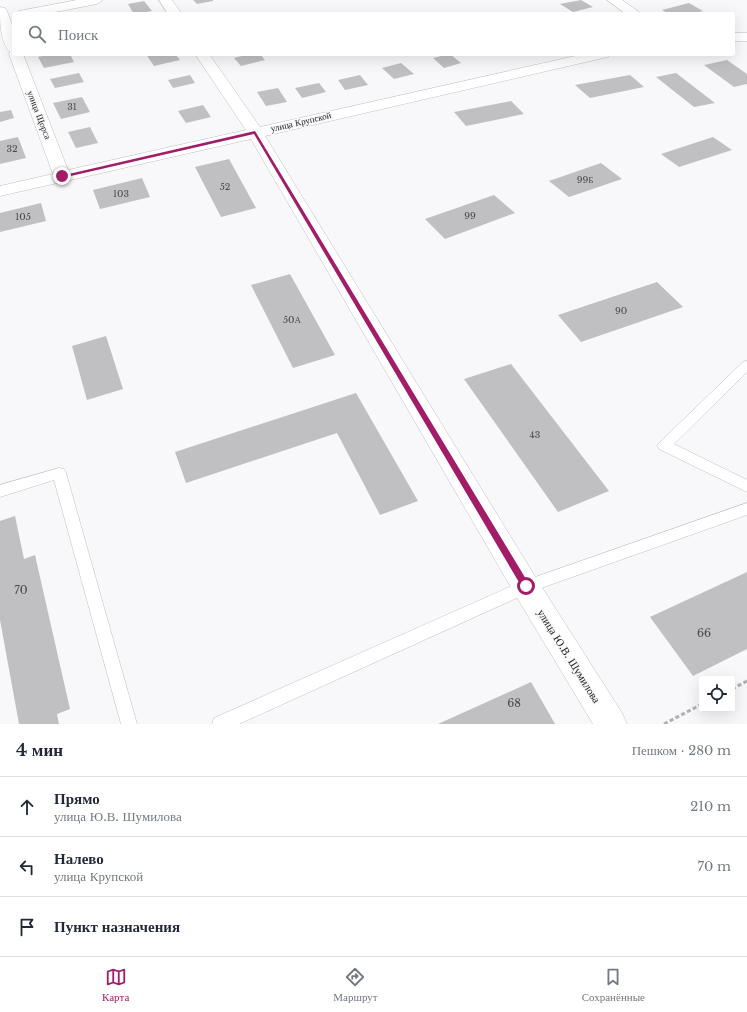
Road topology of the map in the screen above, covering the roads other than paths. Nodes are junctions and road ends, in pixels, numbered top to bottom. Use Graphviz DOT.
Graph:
graph roads {
  1 [pos="97,0"];
  2 [pos="165,0"];
  3 [pos="613,0"];
  4 [pos="34,12"];
  5 [pos="174,12"];
  6 [pos="632,12"];
  7 [pos="4,16"];
  8 [pos="735,37"];
  9 [pos="747,37"];
  10 [pos="12,42"];
  11 [pos="17,56"];
  12 [pos="203,56"];
  13 [pos="594,56"];
  14 [pos="255,132"];
  15 [pos="62,176"];
  16 [pos="0,191"];
  17 [pos="747,365"];
  18 [pos="747,486"];
  19 [pos="0,491"];
  20 [pos="747,509"];
  21 [pos="526,586"];
  22 [pos="129,724"];
  23 [pos="220,724"];
  24 [pos="611,724"];
  1 -- 4 [label="street"];
  2 -- 5 [label="street"];
  3 -- 6 [label="street"];
  7 -- 10 [label="street"];
  8 -- 9 [label="street"];
  11 -- 15 [label="street, улица Щорса"];
  12 -- 14 [label="street, улица Ю.В. Шумилова"];
  13 -- 14 [label="street, улица Крупской"];
  14 -- 15 [label="street, улица Крупской"];
  14 -- 21 [label="street, улица Ю.В. Шумилова"];
  15 -- 16 [label="street, улица Крупской"];
  17 -- 18 [label="lane"];
  19 -- 22 [label="lane"];
  20 -- 21 [label="lane"];
  21 -- 23 [label="lane"];
  21 -- 24 [label="street, улица Ю.В. Шумилова"];
}
